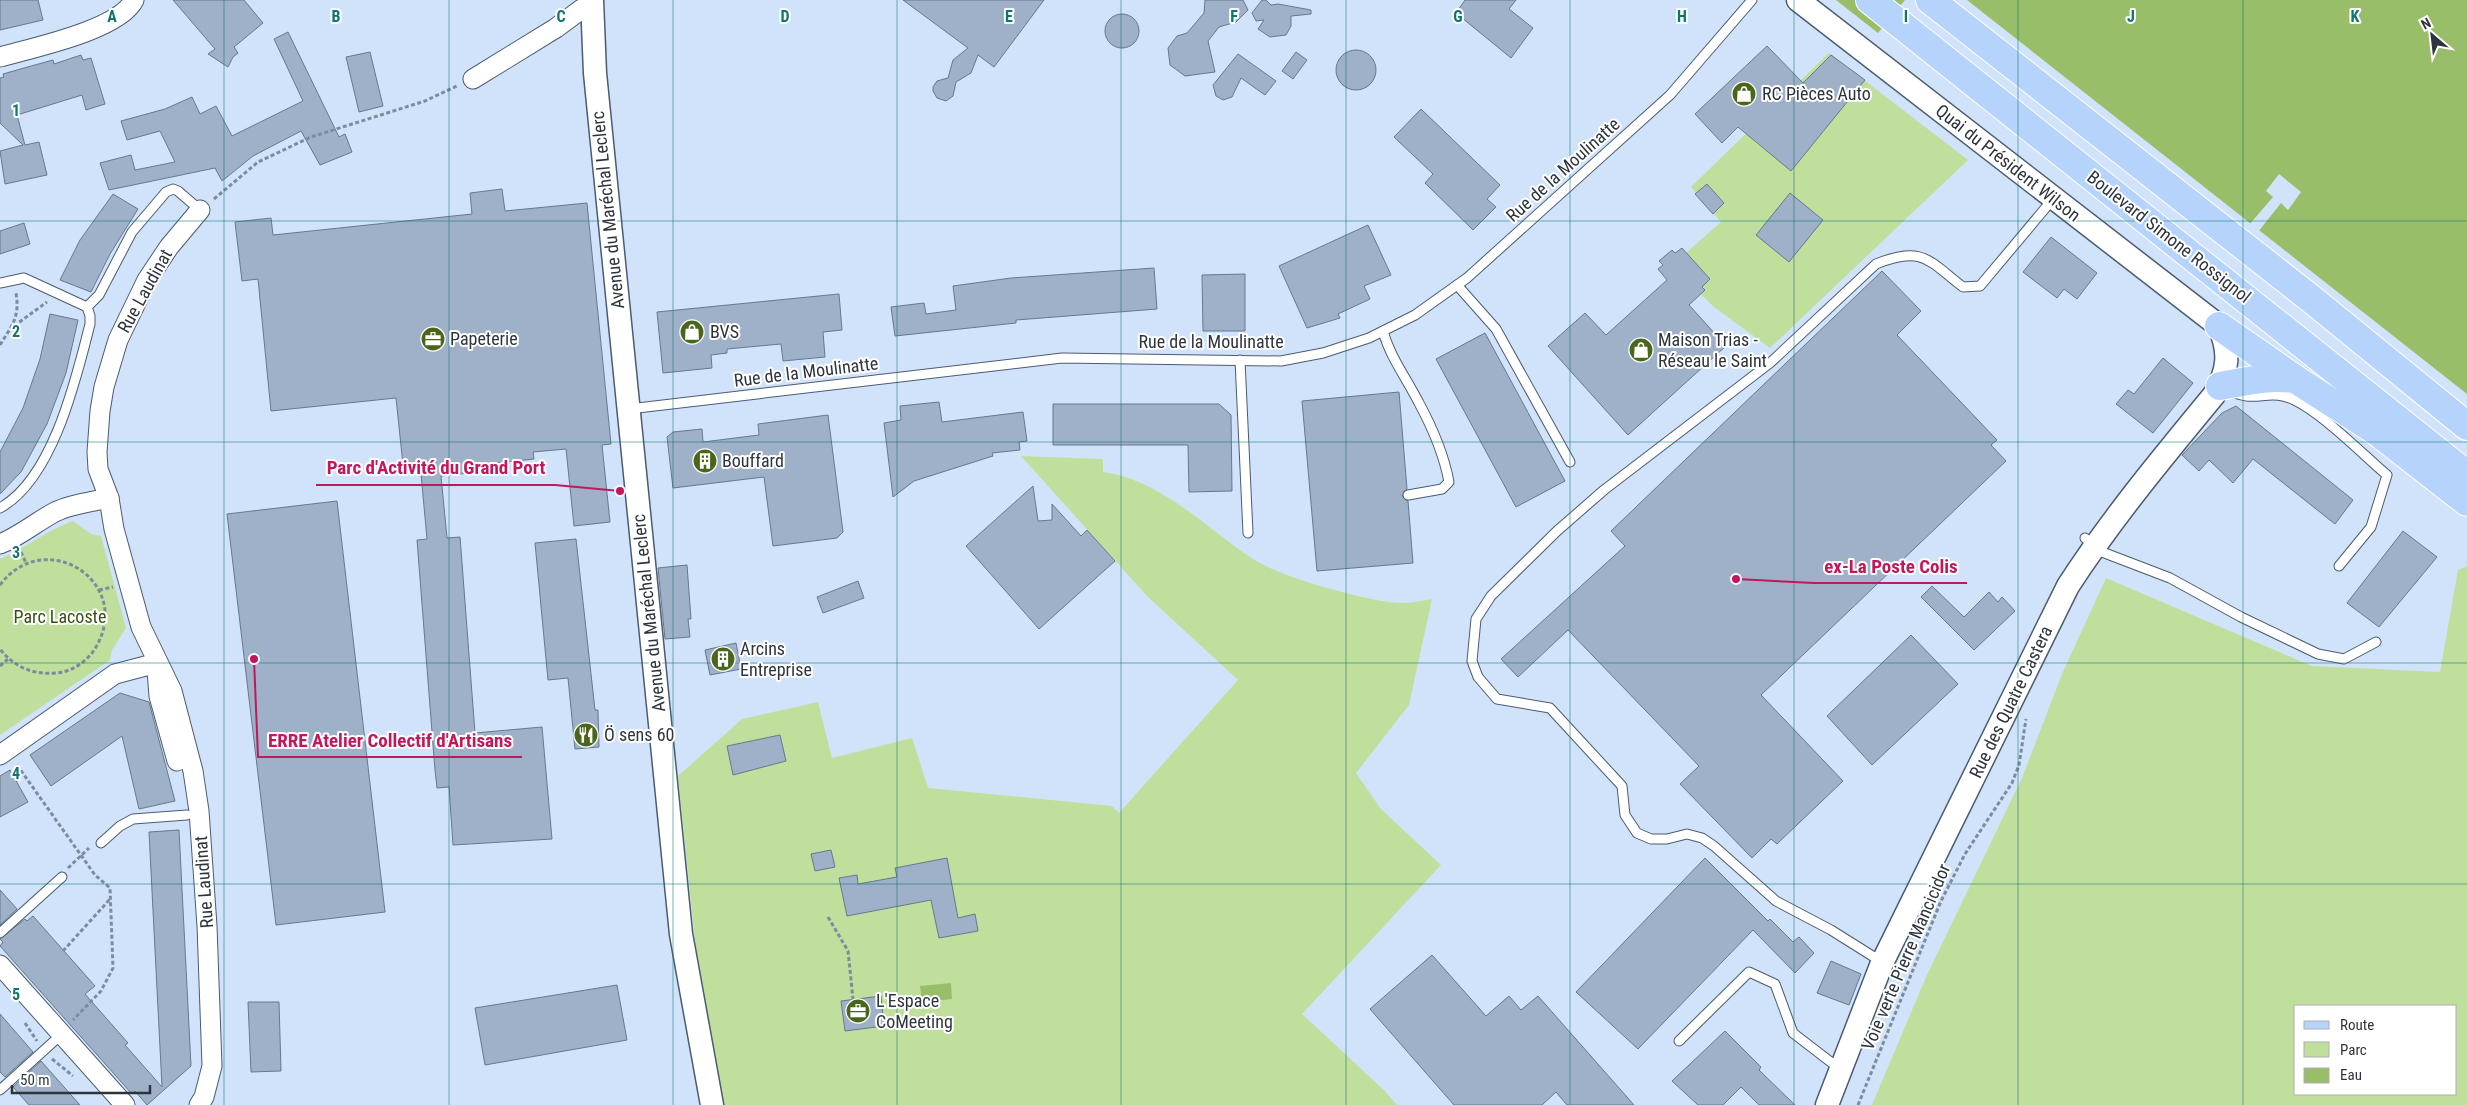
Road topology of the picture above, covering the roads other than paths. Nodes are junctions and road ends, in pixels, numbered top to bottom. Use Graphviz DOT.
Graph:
graph roads {
  1 [pos="134,0"];
  2 [pos="1752,0"];
  3 [pos="1798,0"];
  4 [pos="1870,0"];
  5 [pos="1930,0"];
  6 [pos="590,1"];
  7 [pos="0,57"];
  8 [pos="473,79"];
  9 [pos="2053,199"];
  10 [pos="200,210"];
  11 [pos="5,281"];
  12 [pos="1458,285"];
  13 [pos="87,307"];
  14 [pos="2219,326"];
  15 [pos="1382,331"];
  16 [pos="1240,360"];
  17 [pos="2295,379"];
  18 [pos="2220,386"];
  19 [pos="628,409"];
  20 [pos="2467,426"];
  21 [pos="1570,462"];
  22 [pos="2467,475"];
  23 [pos="1408,495"];
  24 [pos="108,498"];
  25 [pos="2467,502"];
  26 [pos="0,508"];
  27 [pos="1248,533"];
  28 [pos="2090,542"];
  29 [pos="0,544"];
  30 [pos="2339,566"];
  31 [pos="2376,642"];
  32 [pos="157,664"];
  33 [pos="2,754"];
  34 [pos="187,814"];
  35 [pos="101,843"];
  36 [pos="62,877"];
  37 [pos="0,933"];
  38 [pos="1882,963"];
  39 [pos="0,965"];
  40 [pos="62,1034"];
  41 [pos="1679,1041"];
  42 [pos="1842,1068"];
  43 [pos="0,1090"];
  44 [pos="125,1105"];
  45 [pos="185,1105"];
  46 [pos="199,1105"];
  47 [pos="712,1105"];
  48 [pos="1827,1105"];
  1 -- 7 [label="street"];
  2 -- 12 [label="lane, Rue de la Moulinatte"];
  3 -- 9 [label="street, Quai du Président Wilson"];
  4 -- 22 [label="main road, Boulevard Simone Rossignol"];
  5 -- 20 [label="main road"];
  6 -- 8 [label="street"];
  6 -- 19 [label="street, Avenue du Maréchal Leclerc"];
  9 -- 14 [label="street, Quai du Président Wilson"];
  9 -- 38 [label="lane"];
  10 -- 13 [label="lane"];
  10 -- 24 [label="street, Rue Laudinat"];
  11 -- 13 [label="lane"];
  12 -- 15 [label="lane, Rue de la Moulinatte"];
  12 -- 21 [label="lane"];
  13 -- 26 [label="lane"];
  14 -- 17 [label="main road"];
  14 -- 18 [label="street, Rue des Quatre Castera"];
  15 -- 16 [label="lane, Rue de la Moulinatte"];
  15 -- 23 [label="lane"];
  16 -- 19 [label="lane, Rue de la Moulinatte"];
  16 -- 27 [label="lane"];
  17 -- 18 [label="main road"];
  17 -- 25 [label="main road"];
  18 -- 28 [label="street, Rue des Quatre Castera"];
  18 -- 30 [label="lane"];
  19 -- 47 [label="street, Avenue du Maréchal Leclerc"];
  24 -- 29 [label="street"];
  24 -- 32 [label="street, Rue Laudinat"];
  28 -- 31 [label="lane"];
  28 -- 38 [label="street, Rue des Quatre Castera"];
  32 -- 33 [label="street"];
  32 -- 34 [label="street, Rue Laudinat"];
  32 -- 46 [label="street, Rue Laudinat"];
  34 -- 35 [label="lane"];
  34 -- 45 [label="street, Rue Laudinat"];
  36 -- 37 [label="lane"];
  38 -- 42 [label="street, Rue des Quatre Castera"];
  39 -- 40 [label="street"];
  40 -- 43 [label="lane"];
  40 -- 44 [label="street"];
  41 -- 42 [label="lane"];
  42 -- 48 [label="street, Rue des Quatre Castera"];
}
